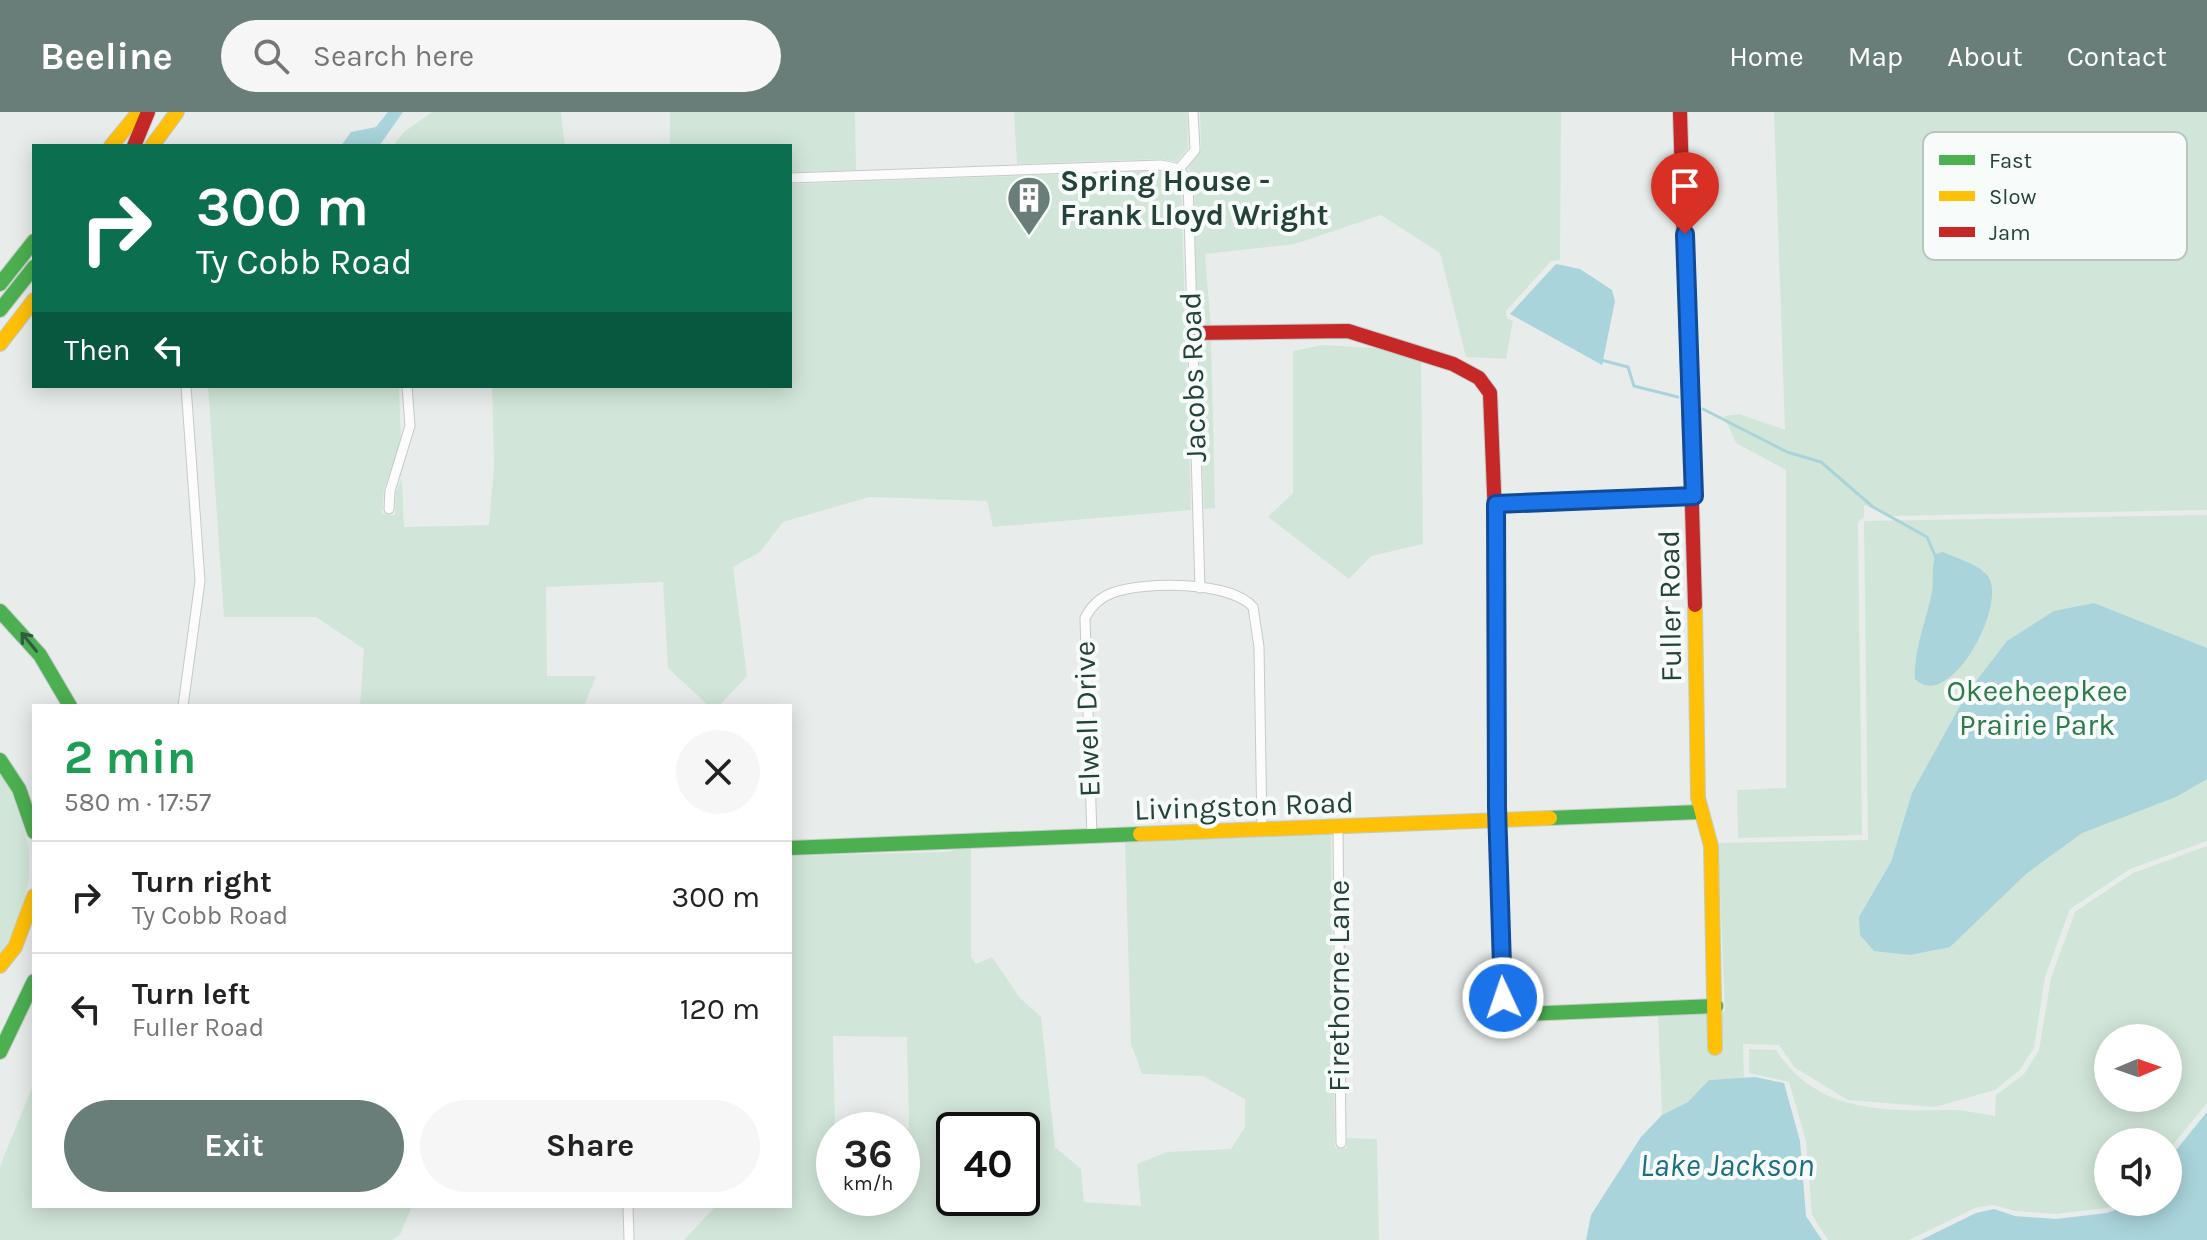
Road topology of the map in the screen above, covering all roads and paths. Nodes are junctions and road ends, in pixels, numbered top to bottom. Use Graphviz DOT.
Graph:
graph roads {
  1 [pos="139,112"];
  2 [pos="148,112"];
  3 [pos="177,112"];
  4 [pos="1193,112"];
  5 [pos="1680,112"];
  6 [pos="113,144"];
  7 [pos="135,144"];
  8 [pos="153,144"];
  9 [pos="1179,169"];
  10 [pos="792,178"];
  11 [pos="32,244"];
  12 [pos="32,270"];
  13 [pos="0,284"];
  14 [pos="32,303"];
  15 [pos="0,310"];
  16 [pos="1191,333"];
  17 [pos="0,344"];
  18 [pos="186,388"];
  19 [pos="407,388"];
  20 [pos="1694,496"];
  21 [pos="1496,504"];
  22 [pos="389,509"];
  23 [pos="1200,588"];
  24 [pos="0,611"];
  25 [pos="69,704"];
  26 [pos="183,704"];
  27 [pos="0,760"];
  28 [pos="1700,812"];
  29 [pos="1497,822"];
  30 [pos="32,826"];
  31 [pos="1338,829"];
  32 [pos="1262,831"];
  33 [pos="1092,837"];
  34 [pos="792,848"];
  35 [pos="32,901"];
  36 [pos="0,966"];
  37 [pos="32,985"];
  38 [pos="1716,1006"];
  39 [pos="1715,1048"];
  40 [pos="0,1052"];
  41 [pos="1341,1143"];
  42 [pos="628,1208"];
  43 [pos="629,1240"];
  1 -- 6 [label="main road"];
  2 -- 7 [label="main road"];
  3 -- 8 [label="main road"];
  4 -- 9 [label="street"];
  5 -- 20 [label="main road, Fuller Road"];
  9 -- 10 [label="street"];
  9 -- 16 [label="street, Jacobs Road"];
  11 -- 13 [label="main road"];
  12 -- 15 [label="main road"];
  14 -- 17 [label="main road"];
  16 -- 21 [label="main road"];
  16 -- 23 [label="street, Jacobs Road"];
  18 -- 26 [label="street"];
  19 -- 22 [label="street"];
  20 -- 21 [label="street"];
  20 -- 28 [label="main road, Fuller Road"];
  21 -- 29 [label="main road"];
  23 -- 32 [label="street"];
  23 -- 33 [label="street, Elwell Drive"];
  25 -- 24 [label="main road, one-way"];
  27 -- 30 [label="main road"];
  28 -- 29 [label="main road, Livingston Road"];
  28 -- 38 [label="main road, Fuller Road"];
  29 -- 31 [label="main road, Livingston Road"];
  29 -- 38 [label="main road"];
  31 -- 32 [label="main road, Livingston Road"];
  31 -- 41 [label="street, Firethorne Lane"];
  32 -- 33 [label="main road, Livingston Road"];
  33 -- 34 [label="main road, Livingston Road"];
  35 -- 36 [label="main road"];
  37 -- 40 [label="main road"];
  38 -- 39 [label="main road, Fuller Road"];
  42 -- 43 [label="street"];
}
